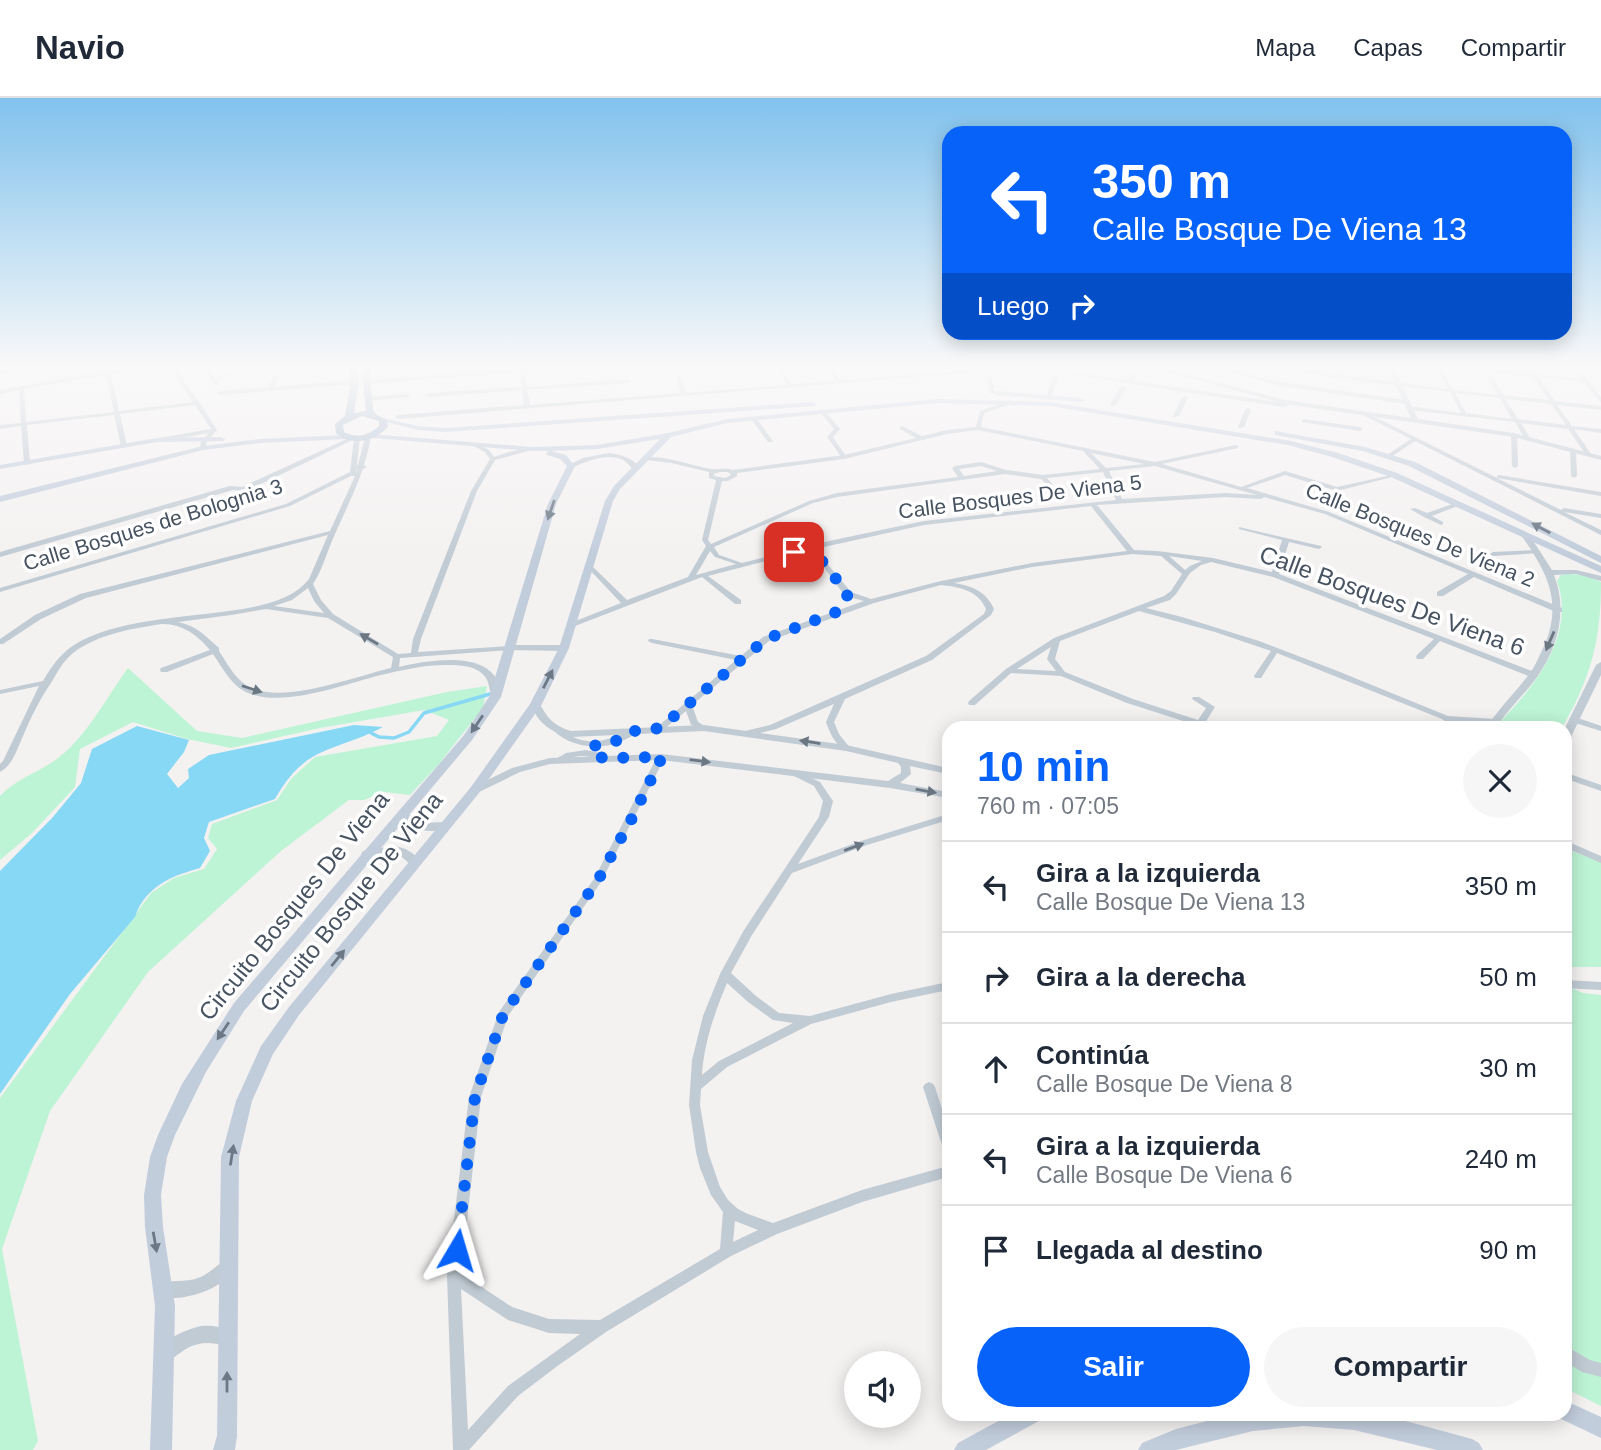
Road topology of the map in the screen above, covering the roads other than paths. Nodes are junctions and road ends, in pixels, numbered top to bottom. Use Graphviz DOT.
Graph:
graph roads {
  1 [pos="24,429"];
  2 [pos="120,429"];
  3 [pos="323,429"];
  4 [pos="340,429"];
  5 [pos="382,429"];
  6 [pos="433,429"];
  7 [pos="461,429"];
  8 [pos="478,429"];
  9 [pos="692,429"];
  10 [pos="761,429"];
  11 [pos="837,429"];
  12 [pos="904,429"];
  13 [pos="972,429"];
  14 [pos="984,429"];
  15 [pos="1219,429"];
  16 [pos="1255,429"];
  17 [pos="1330,429"];
  18 [pos="1395,429"];
  19 [pos="1473,429"];
  20 [pos="1520,429"];
  21 [pos="1570,429"];
  22 [pos="214,430"];
  23 [pos="445,430"];
  24 [pos="668,435"];
  25 [pos="1514,435"];
  26 [pos="371,436"];
  27 [pos="830,437"];
  28 [pos="351,438"];
  29 [pos="921,438"];
  30 [pos="1527,438"];
  31 [pos="157,440"];
  32 [pos="1325,440"];
  33 [pos="435,441"];
  34 [pos="770,441"];
  35 [pos="1412,441"];
  36 [pos="227,442"];
  37 [pos="205,444"];
  38 [pos="470,444"];
  39 [pos="124,446"];
  40 [pos="1236,447"];
  41 [pos="1082,448"];
  42 [pos="532,449"];
  43 [pos="1573,450"];
  44 [pos="1588,454"];
  45 [pos="1389,456"];
  46 [pos="844,457"];
  47 [pos="1601,458"];
  48 [pos="494,459"];
  49 [pos="27,463"];
  50 [pos="641,463"];
  51 [pos="1155,464"];
  52 [pos="571,466"];
  53 [pos="1515,466"];
  54 [pos="0,467"];
  55 [pos="363,467"];
  56 [pos="353,470"];
  57 [pos="714,471"];
  58 [pos="1106,471"];
  59 [pos="733,472"];
  60 [pos="1005,472"];
  61 [pos="1394,475"];
  62 [pos="1490,476"];
  63 [pos="1574,476"];
  64 [pos="1042,477"];
  65 [pos="962,478"];
  66 [pos="1440,478"];
  67 [pos="719,480"];
  68 [pos="1050,485"];
  69 [pos="356,487"];
  70 [pos="1242,487"];
  71 [pos="1422,487"];
  72 [pos="1601,494"];
  73 [pos="1276,497"];
  74 [pos="0,499"];
  75 [pos="1120,501"];
  76 [pos="1092,504"];
  77 [pos="1458,504"];
  78 [pos="1413,509"];
  79 [pos="1555,509"];
  80 [pos="1426,516"];
  81 [pos="1601,516"];
  82 [pos="1441,523"];
  83 [pos="1241,528"];
  84 [pos="332,532"];
  85 [pos="1601,533"];
  86 [pos="1525,535"];
  87 [pos="1286,539"];
  88 [pos="829,543"];
  89 [pos="709,547"];
  90 [pos="1319,547"];
  91 [pos="794,552"];
  92 [pos="1132,552"];
  93 [pos="1538,552"];
  94 [pos="1157,553"];
  95 [pos="1493,554"];
  96 [pos="0,555"];
  97 [pos="1213,560"];
  98 [pos="1601,560"];
  99 [pos="822,561"];
  100 [pos="744,564"];
  101 [pos="590,567"];
  102 [pos="1601,570"];
  103 [pos="1184,572"];
  104 [pos="1551,573"];
  105 [pos="703,575"];
  106 [pos="1275,575"];
  107 [pos="1472,575"];
  108 [pos="977,576"];
  109 [pos="691,578"];
  110 [pos="1601,579"];
  111 [pos="941,583"];
  112 [pos="309,584"];
  113 [pos="970,588"];
  114 [pos="0,590"];
  115 [pos="848,594"];
  116 [pos="1440,594"];
  117 [pos="871,601"];
  118 [pos="738,602"];
  119 [pos="625,604"];
  120 [pos="1154,604"];
  121 [pos="263,607"];
  122 [pos="1140,609"];
  123 [pos="1559,610"];
  124 [pos="839,611"];
  125 [pos="205,615"];
  126 [pos="1167,615"];
  127 [pos="330,616"];
  128 [pos="164,621"];
  129 [pos="572,624"];
  130 [pos="191,628"];
  131 [pos="1439,638"];
  132 [pos="1057,640"];
  133 [pos="652,641"];
  134 [pos="0,642"];
  135 [pos="511,648"];
  136 [pos="564,648"];
  137 [pos="216,650"];
  138 [pos="1275,650"];
  139 [pos="414,655"];
  140 [pos="397,656"];
  141 [pos="1420,657"];
  142 [pos="742,659"];
  143 [pos="1601,666"];
  144 [pos="395,668"];
  145 [pos="164,670"];
  146 [pos="1009,671"];
  147 [pos="1062,674"];
  148 [pos="1534,675"];
  149 [pos="1258,676"];
  150 [pos="47,681"];
  151 [pos="0,692"];
  152 [pos="495,697"];
  153 [pos="841,698"];
  154 [pos="1196,699"];
  155 [pos="972,703"];
  156 [pos="536,704"];
  157 [pos="688,705"];
  158 [pos="1445,717"];
  159 [pos="1575,720"];
  160 [pos="1186,721"];
  161 [pos="1200,721"];
  162 [pos="1450,721"];
  163 [pos="1469,721"];
  164 [pos="1496,721"];
  165 [pos="1572,726"];
  166 [pos="660,728"];
  167 [pos="704,728"];
  168 [pos="1601,729"];
  169 [pos="558,731"];
  170 [pos="634,731"];
  171 [pos="748,733"];
  172 [pos="569,741"];
  173 [pos="598,744"];
  174 [pos="846,748"];
  175 [pos="591,753"];
  176 [pos="563,757"];
  177 [pos="662,757"];
  178 [pos="603,758"];
  179 [pos="900,759"];
  180 [pos="0,769"];
  181 [pos="942,770"];
  182 [pos="794,772"];
  183 [pos="1572,778"];
  184 [pos="890,785"];
  185 [pos="1601,788"];
  186 [pos="475,790"];
  187 [pos="942,794"];
  188 [pos="402,814"];
  189 [pos="942,819"];
  190 [pos="445,826"];
  191 [pos="1572,847"];
  192 [pos="368,853"];
  193 [pos="1601,860"];
  194 [pos="415,863"];
  195 [pos="790,870"];
  196 [pos="725,974"];
  197 [pos="1572,984"];
  198 [pos="1601,986"];
  199 [pos="942,987"];
  200 [pos="810,1020"];
  201 [pos="696,1086"];
  202 [pos="929,1087"];
  203 [pos="942,1127"];
  204 [pos="942,1174"];
  205 [pos="729,1211"];
  206 [pos="773,1229"];
  207 [pos="726,1252"];
  208 [pos="228,1267"];
  209 [pos="454,1276"];
  210 [pos="163,1290"];
  211 [pos="601,1327"];
  212 [pos="227,1337"];
  213 [pos="163,1355"];
  214 [pos="1572,1357"];
  215 [pos="1601,1370"];
  216 [pos="1572,1414"];
  217 [pos="1019,1421"];
  218 [pos="1228,1421"];
  219 [pos="1357,1421"];
  220 [pos="1601,1428"];
  221 [pos="461,1449"];
  222 [pos="161,1450"];
  223 [pos="224,1450"];
  224 [pos="965,1450"];
  225 [pos="1149,1450"];
  226 [pos="1472,1450"];
  1 -- 49 [label="street"];
  2 -- 39 [label="street"];
  3 -- 36 [label="main road"];
  4 -- 28 [label="main road"];
  5 -- 26 [label="main road"];
  6 -- 23 [label="main road"];
  7 -- 23 [label="main road"];
  8 -- 38 [label="main road"];
  9 -- 24 [label="main road"];
  10 -- 34 [label="street"];
  11 -- 27 [label="street"];
  12 -- 29 [label="street"];
  13 -- 29 [label="street, Calle Bosques De Viena 2"];
  14 -- 41 [label="street, Calle Bosques De Viena 2"];
  15 -- 61 [label="main road"];
  16 -- 32 [label="main road"];
  17 -- 32 [label="street"];
  18 -- 62 [label="street"];
  19 -- 25 [label="street"];
  20 -- 30 [label="street"];
  21 -- 44 [label="street"];
  22 -- 31 [label="street"];
  22 -- 37 [label="street"];
  23 -- 33 [label="main road"];
  24 -- 42 [label="main road"];
  24 -- 50 [label="main road, Circuito Bosque De Viena"];
  25 -- 30 [label="street"];
  25 -- 53 [label="street"];
  26 -- 28 [label="main road"];
  26 -- 33 [label="main road"];
  26 -- 55 [label="street"];
  27 -- 46 [label="street"];
  28 -- 36 [label="main road"];
  28 -- 56 [label="street"];
  28 -- 96 [label="street"];
  29 -- 46 [label="street, Calle Bosques De Viena 2"];
  30 -- 43 [label="street"];
  31 -- 37 [label="main road"];
  31 -- 39 [label="main road"];
  32 -- 45 [label="main road"];
  33 -- 38 [label="main road"];
  35 -- 45 [label="street"];
  36 -- 37 [label="main road"];
  37 -- 74 [label="main road"];
  38 -- 42 [label="main road"];
  38 -- 48 [label="street"];
  39 -- 49 [label="main road"];
  40 -- 51 [label="street"];
  41 -- 51 [label="street, Calle Bosques De Viena 2"];
  41 -- 58 [label="street"];
  42 -- 48 [label="street"];
  42 -- 52 [label="main road"];
  43 -- 44 [label="street"];
  43 -- 63 [label="street"];
  44 -- 47 [label="street"];
  45 -- 66 [label="main road"];
  46 -- 59 [label="street, Calle Bosques De Viena 2"];
  48 -- 139 [label="street"];
  49 -- 54 [label="main road"];
  50 -- 52 [label="street"];
  50 -- 57 [label="street"];
  50 -- 101 [label="main road, Circuito Bosque De Viena"];
  51 -- 58 [label="street"];
  51 -- 70 [label="street, Calle Bosques De Viena 2"];
  52 -- 135 [label="main road, Circuito Bosques De Viena, one-way"];
  55 -- 56 [label="street"];
  55 -- 69 [label="street"];
  56 -- 69 [label="street"];
  56 -- 114 [label="street, Calle Bosques de Bolognia 3"];
  57 -- 59 [label="street"];
  57 -- 67 [label="street"];
  58 -- 64 [label="street"];
  58 -- 75 [label="street"];
  59 -- 67 [label="street"];
  60 -- 64 [label="street"];
  60 -- 65 [label="street"];
  60 -- 65 [label="street"];
  61 -- 70 [label="street"];
  61 -- 71 [label="main road"];
  62 -- 72 [label="street"];
  62 -- 79 [label="street"];
  64 -- 68 [label="street"];
  65 -- 89 [label="street"];
  66 -- 71 [label="main road"];
  98 -- 66 [label="main road, one-way"];
  67 -- 89 [label="street"];
  69 -- 84 [label="street"];
  70 -- 73 [label="street, Calle Bosques De Viena 2"];
  71 -- 77 [label="main road"];
  73 -- 75 [label="street, Calle Bosques De Viena 5"];
  73 -- 107 [label="street, Calle Bosques De Viena 2"];
  75 -- 76 [label="street, Calle Bosques De Viena 5"];
  76 -- 88 [label="street, Calle Bosques De Viena 5"];
  76 -- 92 [label="street"];
  77 -- 80 [label="street"];
  77 -- 86 [label="main road"];
  78 -- 80 [label="street"];
  79 -- 81 [label="street"];
  79 -- 85 [label="street"];
  80 -- 82 [label="street"];
  83 -- 87 [label="street"];
  84 -- 112 [label="street"];
  84 -- 134 [label="street"];
  86 -- 93 [label="street"];
  86 -- 102 [label="main road"];
  87 -- 90 [label="street"];
  87 -- 106 [label="street"];
  88 -- 91 [label="street, Calle Bosques De Viena 5"];
  88 -- 99 [label="street"];
  89 -- 100 [label="street"];
  89 -- 109 [label="street"];
  91 -- 99 [label="street"];
  91 -- 100 [label="street, Calle Bosques De Viena 5"];
  92 -- 94 [label="street, Calle Bosques De Viena 6"];
  92 -- 108 [label="street, Calle Bosques De Viena 6"];
  93 -- 95 [label="street"];
  93 -- 104 [label="street"];
  94 -- 97 [label="street, Calle Bosques De Viena 6"];
  94 -- 103 [label="street"];
  97 -- 103 [label="street"];
  97 -- 106 [label="street, Calle Bosques De Viena 6"];
  99 -- 115 [label="street"];
  100 -- 105 [label="street, Calle Bosques De Viena 5"];
  101 -- 119 [label="street"];
  101 -- 129 [label="main road, Circuito Bosque De Viena"];
  103 -- 120 [label="street"];
  104 -- 110 [label="street"];
  104 -- 123 [label="street"];
  105 -- 109 [label="street, Calle Bosques De Viena 5"];
  105 -- 118 [label="street"];
  106 -- 131 [label="street, Calle Bosques De Viena 6"];
  107 -- 116 [label="street"];
  107 -- 123 [label="street, Calle Bosques De Viena 2"];
  108 -- 111 [label="street, Calle Bosques De Viena 6"];
  108 -- 113 [label="street"];
  109 -- 119 [label="street, Calle Bosques De Viena 5"];
  111 -- 113 [label="street"];
  111 -- 117 [label="street, Calle Bosques De Viena 6"];
  112 -- 121 [label="street"];
  112 -- 127 [label="street"];
  113 -- 153 [label="street"];
  115 -- 117 [label="street"];
  115 -- 124 [label="street"];
  117 -- 124 [label="street, Calle Bosques De Viena 6"];
  119 -- 129 [label="street, Calle Bosques De Viena 5"];
  120 -- 122 [label="street"];
  120 -- 126 [label="street"];
  121 -- 125 [label="street"];
  121 -- 127 [label="street"];
  122 -- 126 [label="street"];
  122 -- 132 [label="street"];
  123 -- 148 [label="street, one-way"];
  124 -- 142 [label="street, Calle Bosques De Viena 6"];
  125 -- 128 [label="street"];
  125 -- 130 [label="street"];
  126 -- 138 [label="street"];
  140 -- 127 [label="street, one-way"];
  128 -- 130 [label="street"];
  128 -- 150 [label="street"];
  129 -- 136 [label="main road, Circuito Bosque De Viena"];
  130 -- 137 [label="street"];
  131 -- 141 [label="street"];
  131 -- 148 [label="street, Calle Bosques De Viena 6"];
  132 -- 146 [label="street"];
  132 -- 147 [label="street"];
  133 -- 142 [label="street"];
  135 -- 136 [label="street"];
  135 -- 139 [label="street"];
  135 -- 152 [label="main road, Circuito Bosques De Viena"];
  156 -- 136 [label="main road, Circuito Bosque De Viena, one-way"];
  137 -- 144 [label="street, one-way"];
  137 -- 145 [label="street"];
  138 -- 149 [label="street"];
  138 -- 158 [label="street"];
  139 -- 140 [label="street"];
  140 -- 144 [label="street"];
  142 -- 157 [label="street, Calle Bosques De Viena 6"];
  143 -- 159 [label="street"];
  144 -- 152 [label="street"];
  146 -- 147 [label="street"];
  146 -- 155 [label="street"];
  147 -- 160 [label="street"];
  148 -- 164 [label="street"];
  150 -- 151 [label="street"];
  150 -- 180 [label="street"];
  152 -- 188 [label="main road, Circuito Bosques De Viena, one-way"];
  153 -- 171 [label="street"];
  153 -- 174 [label="street"];
  154 -- 161 [label="street"];
  156 -- 169 [label="street"];
  156 -- 186 [label="main road, Circuito Bosque De Viena"];
  157 -- 166 [label="street, Calle Bosques De Viena 6"];
  157 -- 167 [label="street"];
  158 -- 162 [label="street"];
  158 -- 163 [label="street"];
  159 -- 165 [label="street"];
  159 -- 168 [label="street"];
  166 -- 167 [label="street"];
  166 -- 170 [label="street"];
  167 -- 171 [label="street"];
  169 -- 170 [label="street"];
  169 -- 172 [label="street"];
  170 -- 173 [label="street"];
  174 -- 171 [label="street, one-way"];
  172 -- 173 [label="street"];
  172 -- 176 [label="street"];
  173 -- 175 [label="street"];
  174 -- 179 [label="street"];
  175 -- 176 [label="street"];
  175 -- 178 [label="street"];
  176 -- 178 [label="street"];
  176 -- 186 [label="street"];
  177 -- 178 [label="street"];
  177 -- 182 [label="street, one-way"];
  177 -- 209 [label="street"];
  179 -- 181 [label="street"];
  179 -- 184 [label="street"];
  182 -- 184 [label="street"];
  182 -- 195 [label="street"];
  183 -- 185 [label="street"];
  184 -- 187 [label="street, one-way"];
  186 -- 190 [label="main road, Circuito Bosque De Viena"];
  188 -- 190 [label="street"];
  188 -- 192 [label="main road, Circuito Bosques De Viena"];
  195 -- 189 [label="street, one-way"];
  190 -- 194 [label="main road, Circuito Bosque De Viena"];
  191 -- 193 [label="street"];
  192 -- 194 [label="street"];
  192 -- 210 [label="main road, Circuito Bosques De Viena, one-way"];
  208 -- 194 [label="main road, Circuito Bosque De Viena, one-way"];
  195 -- 196 [label="street"];
  196 -- 200 [label="street"];
  196 -- 201 [label="street"];
  197 -- 198 [label="street"];
  199 -- 200 [label="street"];
  200 -- 201 [label="street"];
  201 -- 205 [label="street"];
  202 -- 203 [label="street"];
  204 -- 206 [label="street"];
  205 -- 206 [label="street"];
  205 -- 207 [label="street"];
  206 -- 207 [label="street"];
  207 -- 211 [label="street"];
  208 -- 210 [label="street"];
  208 -- 212 [label="main road, Circuito Bosque De Viena"];
  209 -- 211 [label="street"];
  209 -- 221 [label="street"];
  210 -- 213 [label="main road, Circuito Bosques De Viena"];
  211 -- 221 [label="street"];
  212 -- 213 [label="street"];
  223 -- 212 [label="main road, Circuito Bosque De Viena, one-way"];
  213 -- 222 [label="main road, Circuito Bosques De Viena"];
  214 -- 215 [label="street"];
  216 -- 220 [label="main road"];
  217 -- 224 [label="main road"];
  218 -- 225 [label="main road"];
  219 -- 226 [label="main road"];
}
